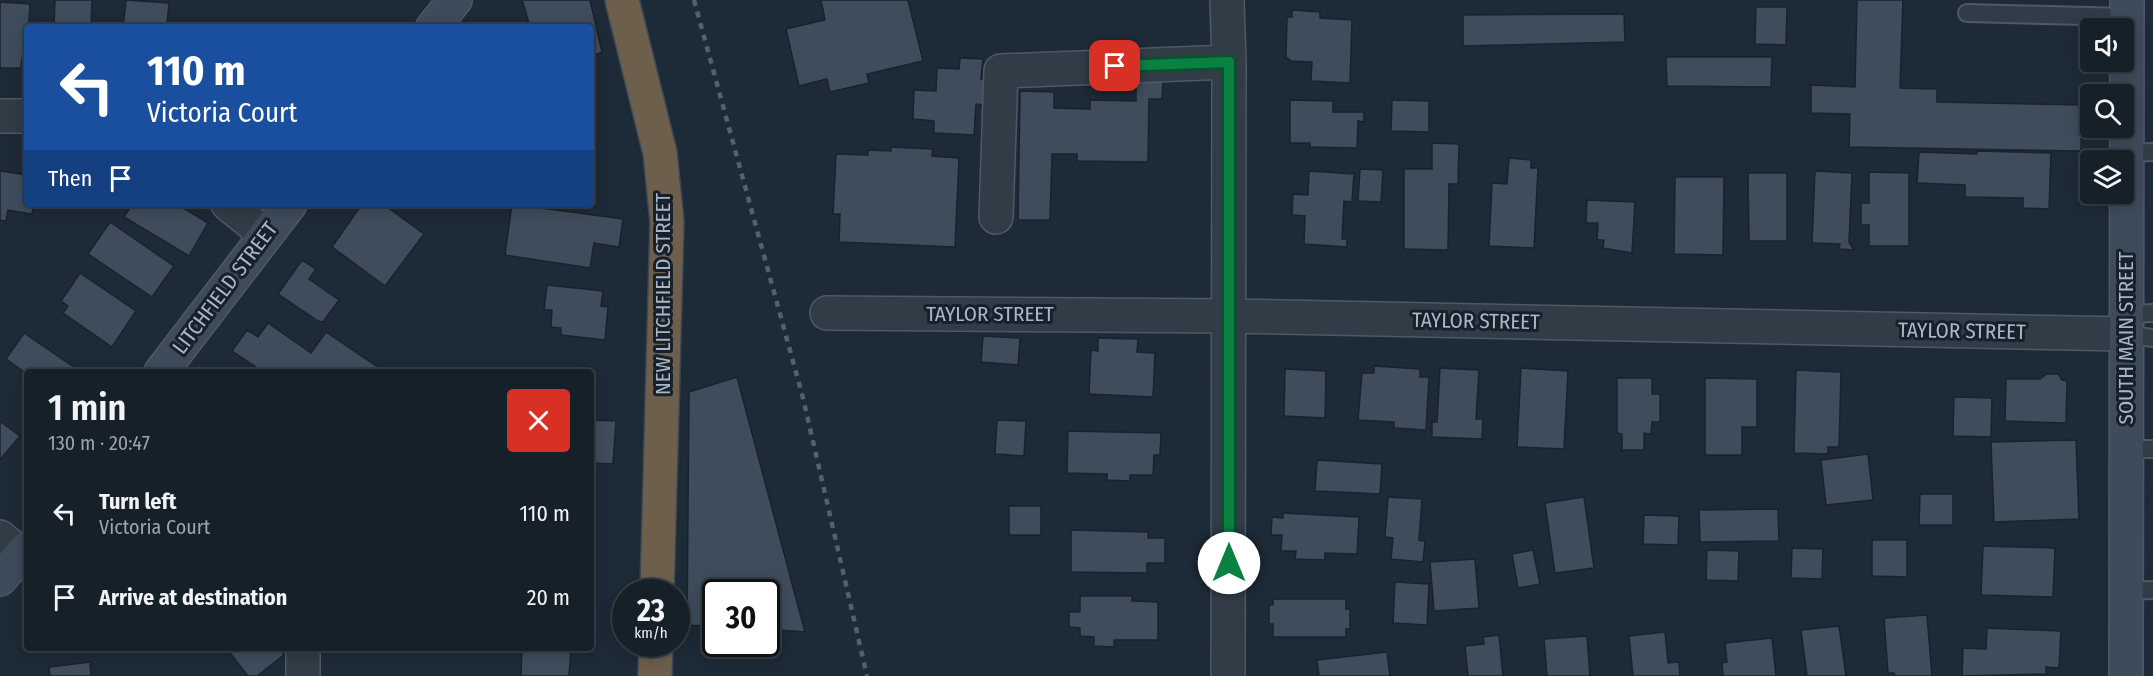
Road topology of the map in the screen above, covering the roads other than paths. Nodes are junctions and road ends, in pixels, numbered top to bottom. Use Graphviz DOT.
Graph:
graph roads {
  1 [pos="455,0"];
  2 [pos="622,0"];
  3 [pos="1227,0"];
  4 [pos="2127,9"];
  5 [pos="1967,13"];
  6 [pos="435,24"];
  7 [pos="1229,62"];
  8 [pos="0,116"];
  9 [pos="24,116"];
  10 [pos="2140,153"];
  11 [pos="232,207"];
  12 [pos="288,207"];
  13 [pos="996,217"];
  14 [pos="265,234"];
  15 [pos="827,313"];
  16 [pos="1229,316"];
  17 [pos="2139,325"];
  18 [pos="163,369"];
  19 [pos="2139,449"];
  20 [pos="657,579"];
  21 [pos="2139,590"];
  22 [pos="303,651"];
  23 [pos="656,657"];
  24 [pos="303,676"];
  25 [pos="655,676"];
  26 [pos="1228,676"];
  27 [pos="2126,676"];
  1 -- 6 [label="main road"];
  2 -- 20 [label="highway, NEW LITCHFIELD STREET"];
  3 -- 7 [label="street"];
  4 -- 5 [label="lane"];
  4 -- 10 [label="main road, SOUTH MAIN STREET"];
  7 -- 13 [label="street"];
  7 -- 16 [label="street"];
  8 -- 9 [label="street"];
  10 -- 17 [label="main road, SOUTH MAIN STREET"];
  11 -- 14 [label="street"];
  12 -- 14 [label="main road, LITCHFIELD STREET"];
  14 -- 18 [label="main road, LITCHFIELD STREET"];
  15 -- 16 [label="street, TAYLOR STREET"];
  16 -- 17 [label="street, TAYLOR STREET"];
  16 -- 26 [label="street"];
  17 -- 19 [label="main road, SOUTH MAIN STREET"];
  19 -- 21 [label="main road, SOUTH MAIN STREET"];
  21 -- 27 [label="main road, SOUTH MAIN STREET"];
  22 -- 24 [label="street"];
  23 -- 25 [label="highway"];
}
